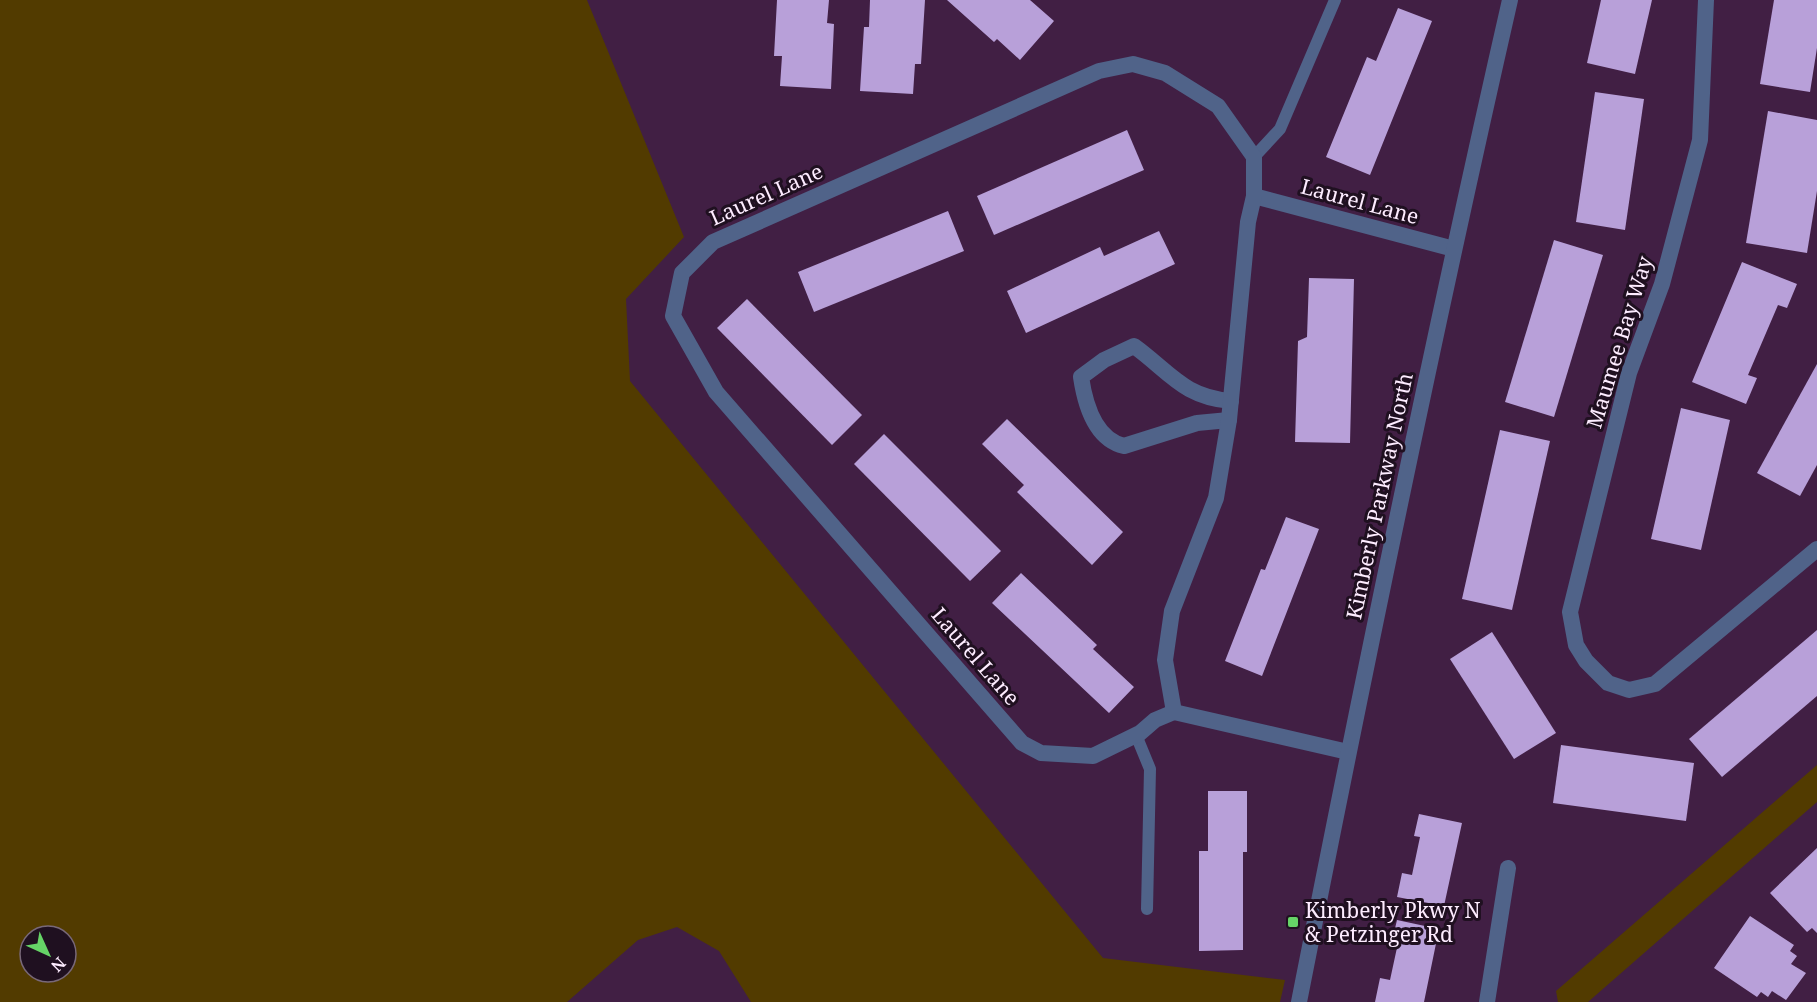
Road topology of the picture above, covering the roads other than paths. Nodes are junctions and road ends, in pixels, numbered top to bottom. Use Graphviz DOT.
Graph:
graph roads {
  1 [pos="1335,0"];
  2 [pos="1510,0"];
  3 [pos="1706,0"];
  4 [pos="1254,157"];
  5 [pos="1254,196"];
  6 [pos="1454,249"];
  7 [pos="1231,401"];
  8 [pos="1229,420"];
  9 [pos="1817,549"];
  10 [pos="1174,712"];
  11 [pos="1136,735"];
  12 [pos="1348,752"];
  13 [pos="1508,868"];
  14 [pos="1147,909"];
  15 [pos="1299,1002"];
  16 [pos="1487,1002"];
  1 -- 4 [label="lane"];
  2 -- 6 [label="street, Kimberly Parkway North"];
  3 -- 9 [label="street, Maumee Bay Way"];
  4 -- 5 [label="street"];
  4 -- 11 [label="street, Laurel Lane"];
  5 -- 6 [label="street, Laurel Lane"];
  5 -- 7 [label="street"];
  6 -- 12 [label="street, Kimberly Parkway North"];
  7 -- 8 [label="street"];
  7 -- 8 [label="street"];
  8 -- 10 [label="street"];
  10 -- 11 [label="street, Laurel Lane"];
  10 -- 12 [label="street"];
  11 -- 14 [label="lane"];
  12 -- 15 [label="street, Kimberly Parkway North"];
  13 -- 16 [label="street"];
}
